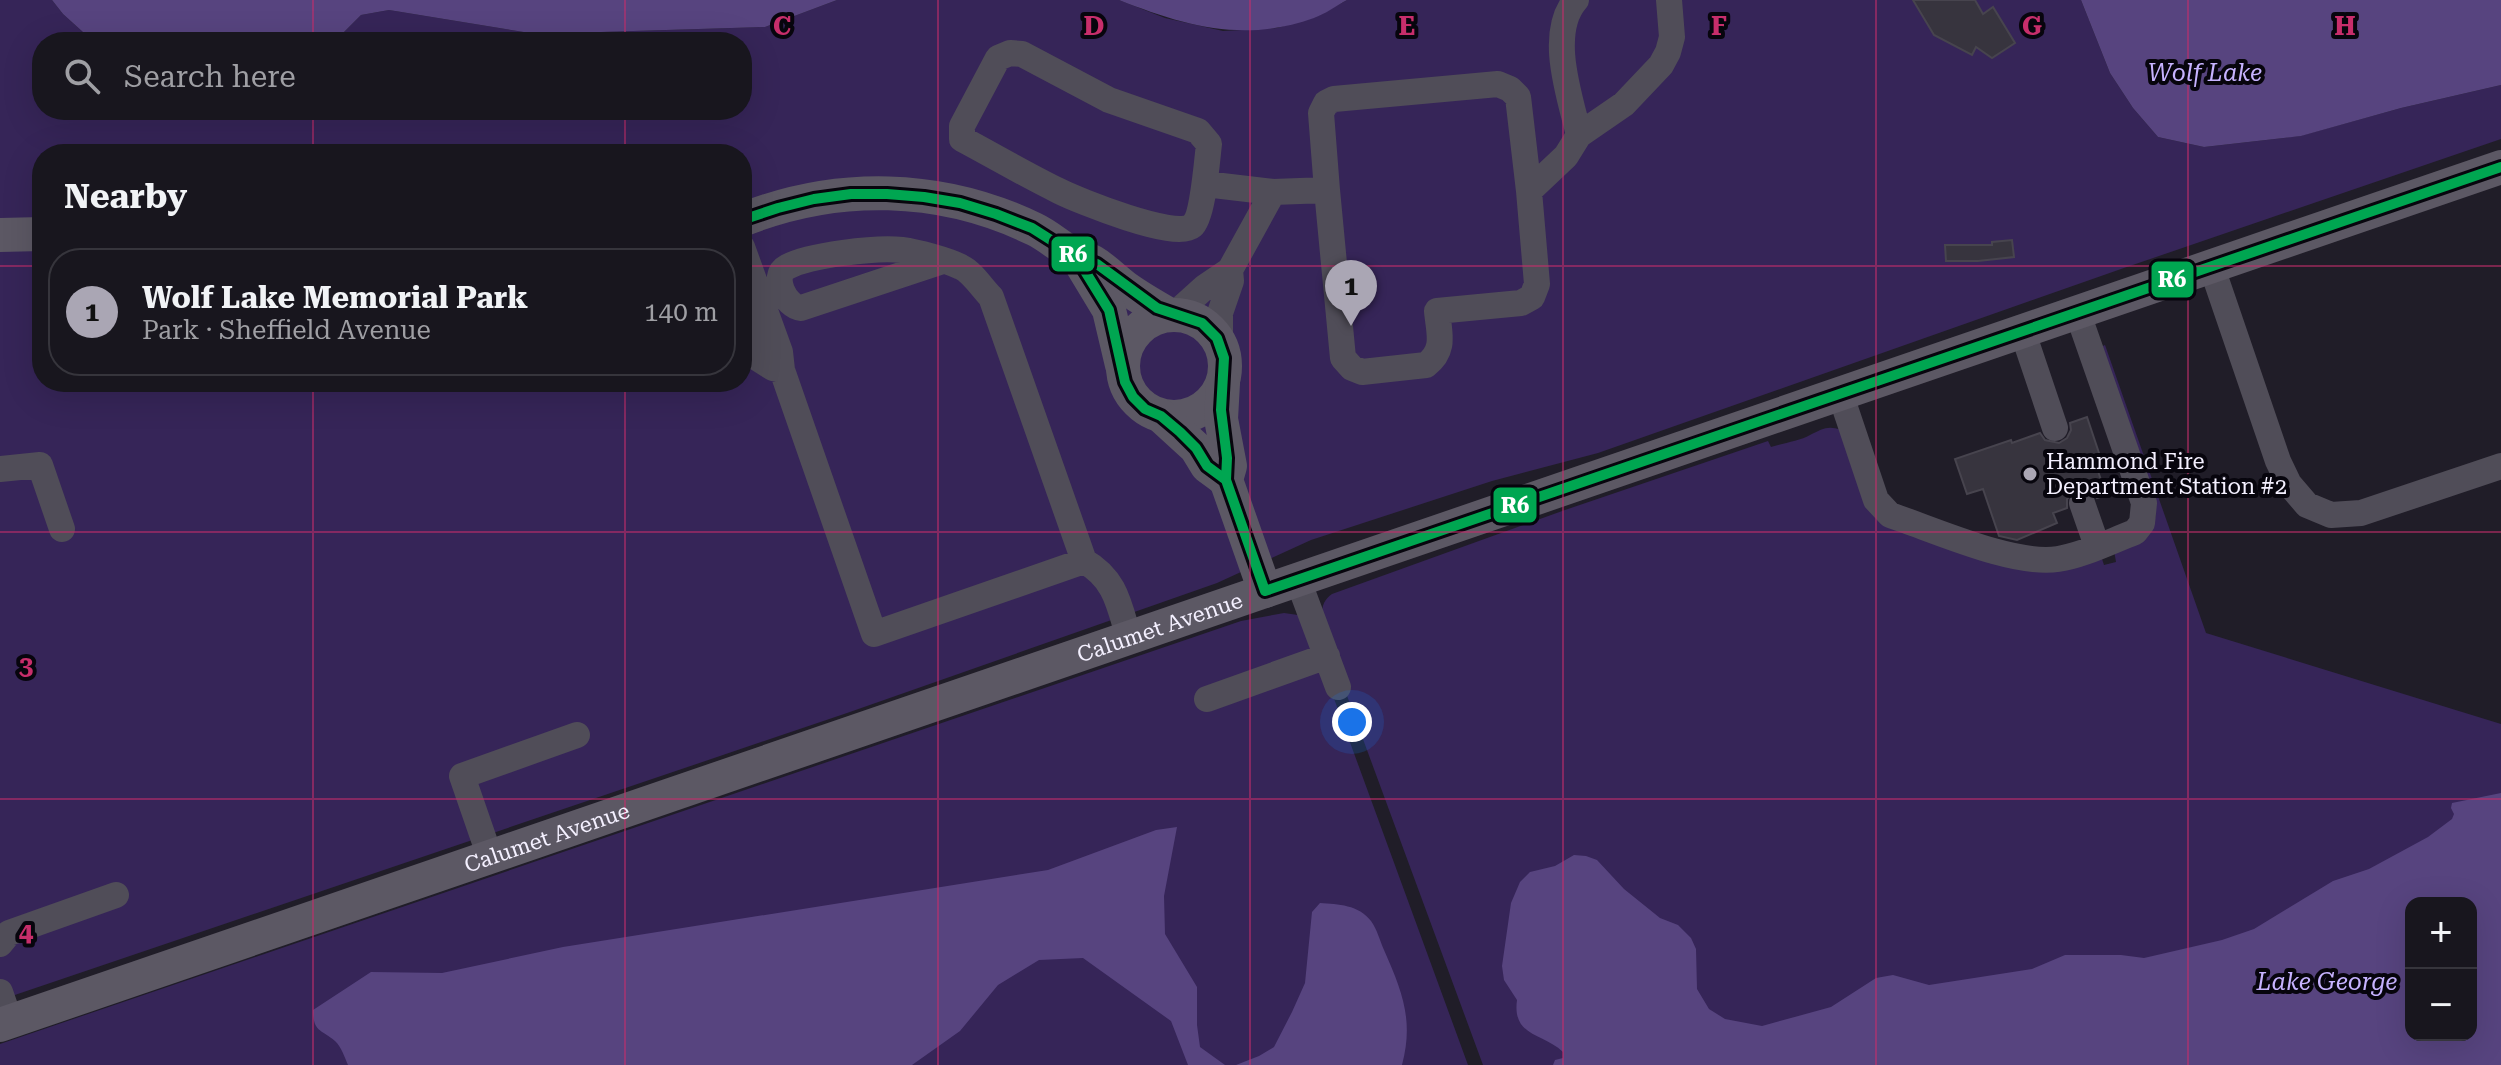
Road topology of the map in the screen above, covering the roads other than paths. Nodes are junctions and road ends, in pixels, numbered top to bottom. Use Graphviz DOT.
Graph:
graph roads {
  1 [pos="1576,0"];
  2 [pos="1669,0"];
  3 [pos="1579,135"];
  4 [pos="2501,167"];
  5 [pos="1205,184"];
  6 [pos="1327,190"];
  7 [pos="1529,191"];
  8 [pos="1273,192"];
  9 [pos="752,216"];
  10 [pos="32,234"];
  11 [pos="0,235"];
  12 [pos="1075,255"];
  13 [pos="943,261"];
  14 [pos="2211,265"];
  15 [pos="1230,270"];
  16 [pos="752,275"];
  17 [pos="2077,311"];
  18 [pos="1172,314"];
  19 [pos="2022,330"];
  20 [pos="1220,341"];
  21 [pos="752,350"];
  22 [pos="1122,365"];
  23 [pos="782,370"];
  24 [pos="1223,383"];
  25 [pos="1840,393"];
  26 [pos="1161,416"];
  27 [pos="2055,428"];
  28 [pos="2501,466"];
  29 [pos="0,469"];
  30 [pos="1226,480"];
  31 [pos="2082,503"];
  32 [pos="62,529"];
  33 [pos="2097,546"];
  34 [pos="1084,561"];
  35 [pos="1298,580"];
  36 [pos="1265,591"];
  37 [pos="1129,638"];
  38 [pos="1327,656"];
  39 [pos="1338,687"];
  40 [pos="1207,699"];
  41 [pos="577,735"];
  42 [pos="490,857"];
  43 [pos="116,895"];
  44 [pos="0,944"];
  45 [pos="3,1013"];
  1 -- 3 [label="street"];
  2 -- 3 [label="street"];
  3 -- 7 [label="street"];
  4 -- 14 [label="main road, Calumet Avenue"];
  5 -- 5 [label="street"];
  5 -- 8 [label="street"];
  6 -- 7 [label="street"];
  6 -- 7 [label="street"];
  6 -- 8 [label="street"];
  8 -- 15 [label="street"];
  9 -- 12 [label="main road"];
  10 -- 11 [label="main road"];
  12 -- 18 [label="main road"];
  12 -- 22 [label="main road"];
  13 -- 13 [label="street"];
  13 -- 34 [label="street"];
  14 -- 17 [label="main road, Calumet Avenue"];
  14 -- 28 [label="street"];
  15 -- 18 [label="street"];
  15 -- 20 [label="street"];
  16 -- 23 [label="street"];
  17 -- 19 [label="main road, Calumet Avenue"];
  17 -- 33 [label="street"];
  18 -- 20 [label="main road"];
  18 -- 22 [label="main road"];
  19 -- 25 [label="main road, Calumet Avenue"];
  19 -- 27 [label="street"];
  20 -- 24 [label="main road"];
  21 -- 23 [label="street"];
  22 -- 26 [label="main road"];
  23 -- 34 [label="street"];
  24 -- 26 [label="main road"];
  24 -- 30 [label="main road"];
  25 -- 33 [label="street"];
  25 -- 35 [label="main road, Calumet Avenue"];
  26 -- 30 [label="main road"];
  29 -- 32 [label="street"];
  30 -- 36 [label="main road"];
  31 -- 33 [label="street"];
  34 -- 37 [label="street"];
  35 -- 36 [label="main road, Calumet Avenue"];
  35 -- 38 [label="street"];
  36 -- 37 [label="main road, Calumet Avenue"];
  37 -- 42 [label="main road, Calumet Avenue"];
  38 -- 39 [label="street"];
  38 -- 40 [label="street"];
  41 -- 42 [label="street"];
  42 -- 45 [label="main road, Calumet Avenue"];
  43 -- 44 [label="street"];
}
